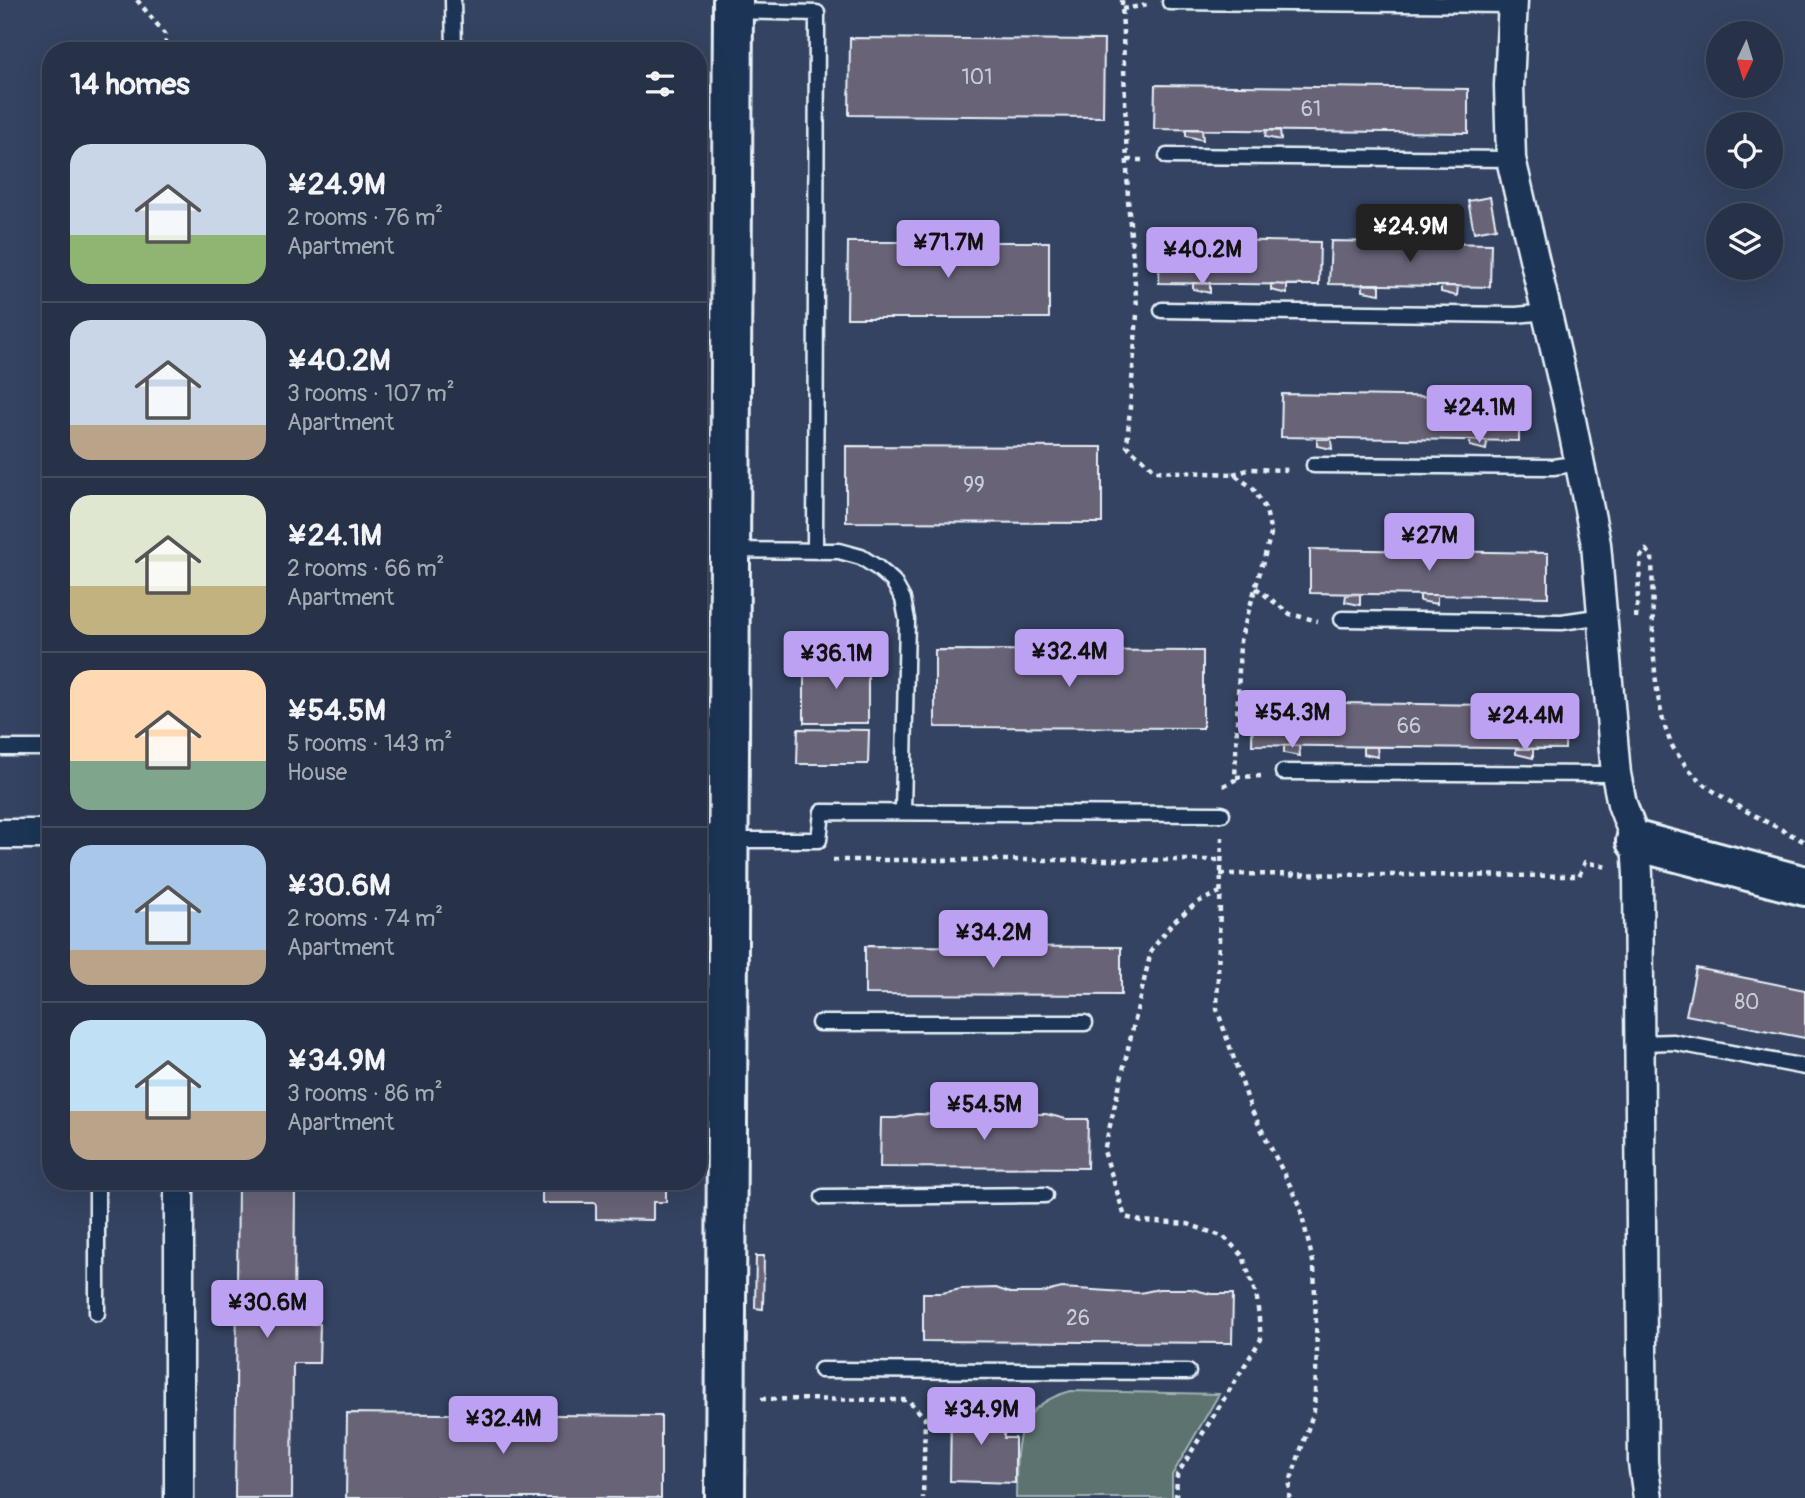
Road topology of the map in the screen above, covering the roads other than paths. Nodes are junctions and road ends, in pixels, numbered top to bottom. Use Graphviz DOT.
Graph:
graph roads {
  1 [pos="453,0"];
  2 [pos="1170,2"];
  3 [pos="1513,2"];
  4 [pos="733,6"];
  5 [pos="454,42"];
  6 [pos="1167,156"];
  7 [pos="1511,159"];
  8 [pos="1162,310"];
  9 [pos="1546,312"];
  10 [pos="1580,463"];
  11 [pos="1314,465"];
  12 [pos="728,550"];
  13 [pos="815,551"];
  14 [pos="1603,616"];
  15 [pos="1342,619"];
  16 [pos="0,748"];
  17 [pos="42,748"];
  18 [pos="1283,772"];
  19 [pos="1616,774"];
  20 [pos="903,812"];
  21 [pos="1222,814"];
  22 [pos="0,834"];
  23 [pos="42,834"];
  24 [pos="713,840"];
  25 [pos="1625,855"];
  26 [pos="1805,887"];
  27 [pos="819,1023"];
  28 [pos="1085,1023"];
  29 [pos="1640,1043"];
  30 [pos="1805,1068"];
  31 [pos="97,1190"];
  32 [pos="179,1190"];
  33 [pos="1045,1195"];
  34 [pos="823,1197"];
  35 [pos="97,1313"];
  36 [pos="821,1370"];
  37 [pos="1188,1372"];
  38 [pos="179,1498"];
  39 [pos="725,1498"];
  40 [pos="1648,1498"];
  1 -- 5 [label="lane"];
  2 -- 3 [label="lane"];
  3 -- 7 [label="street"];
  4 -- 12 [label="street"];
  4 -- 13 [label="lane"];
  6 -- 7 [label="lane"];
  7 -- 9 [label="street"];
  8 -- 9 [label="lane"];
  9 -- 10 [label="street"];
  10 -- 11 [label="lane"];
  10 -- 14 [label="street"];
  12 -- 13 [label="lane"];
  12 -- 24 [label="street"];
  13 -- 20 [label="lane"];
  14 -- 15 [label="lane"];
  14 -- 19 [label="street"];
  16 -- 17 [label="lane"];
  18 -- 19 [label="lane"];
  19 -- 25 [label="street"];
  20 -- 21 [label="lane"];
  20 -- 24 [label="lane"];
  22 -- 23 [label="street"];
  24 -- 39 [label="street"];
  25 -- 26 [label="street"];
  25 -- 29 [label="street"];
  27 -- 28 [label="lane"];
  29 -- 30 [label="lane"];
  29 -- 40 [label="street"];
  31 -- 35 [label="lane"];
  32 -- 38 [label="street"];
  33 -- 34 [label="lane"];
  36 -- 37 [label="lane"];
}
